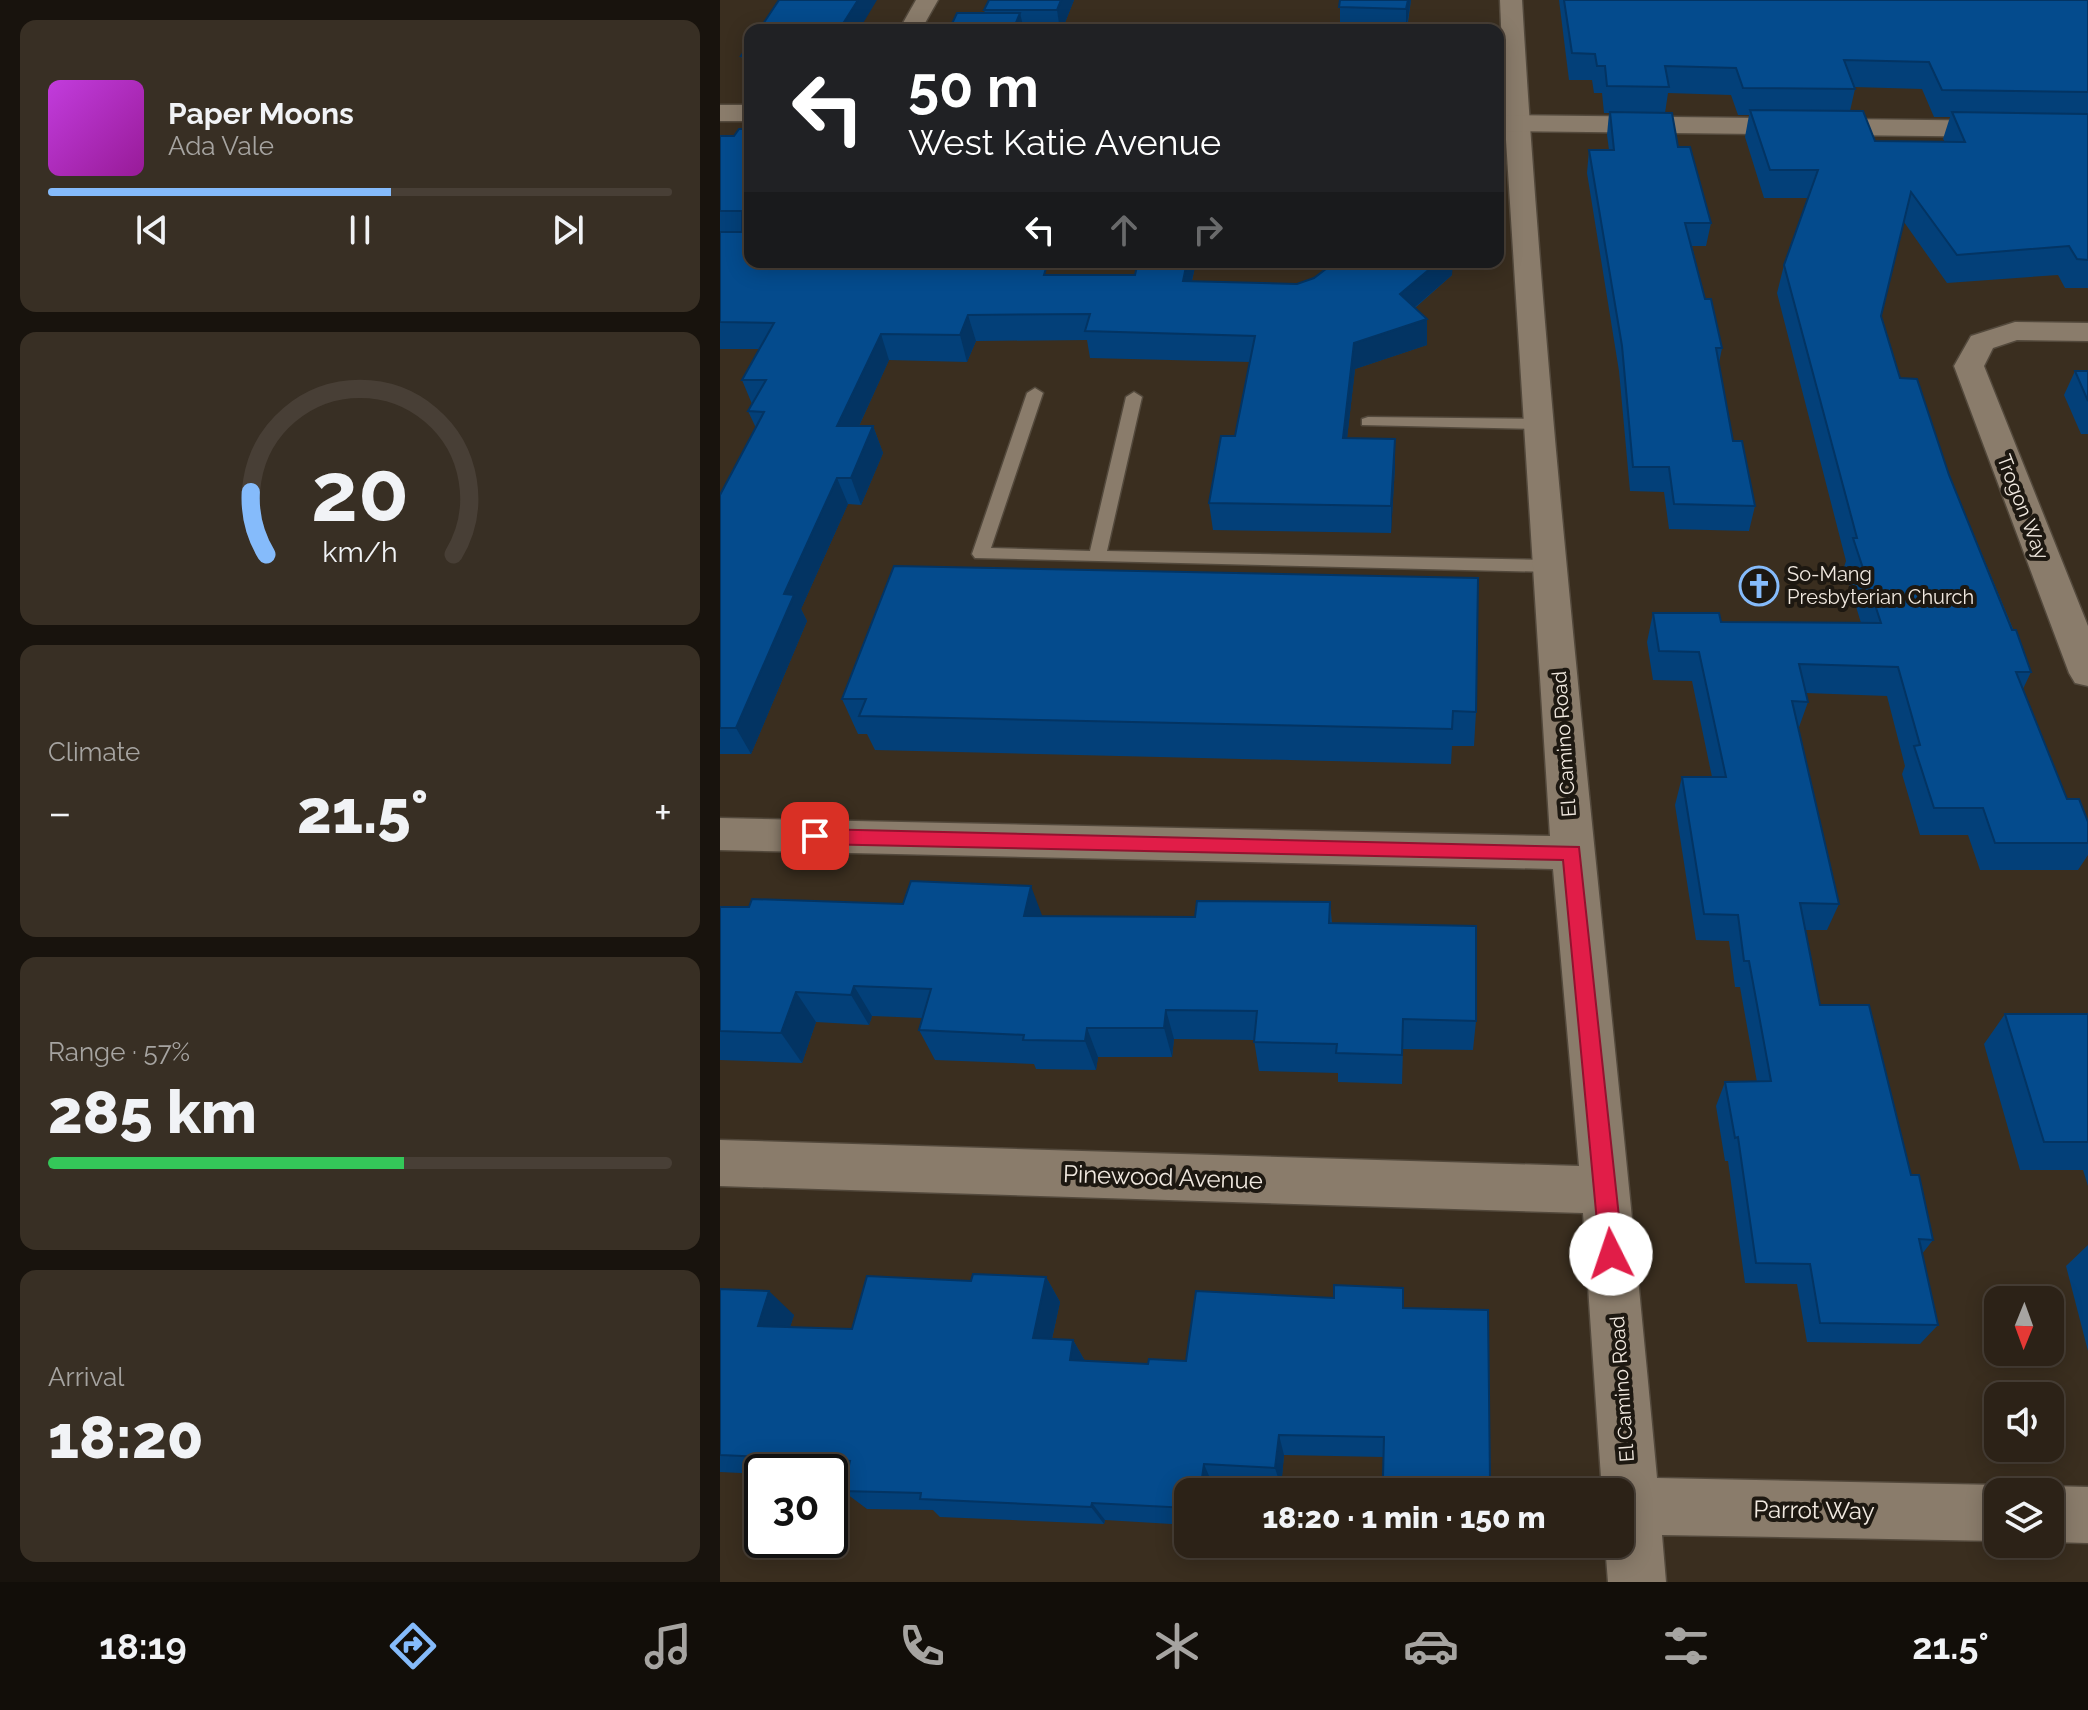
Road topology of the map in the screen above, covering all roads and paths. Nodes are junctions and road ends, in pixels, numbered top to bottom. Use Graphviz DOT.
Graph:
graph roads {
  1 [pos="927,0"];
  2 [pos="1511,0"];
  3 [pos="913,24"];
  4 [pos="720,113"];
  5 [pos="744,113"];
  6 [pos="1508,124"];
  7 [pos="2088,130"];
  8 [pos="2088,332"];
  9 [pos="1035,393"];
  10 [pos="1134,397"];
  11 [pos="1368,422"];
  12 [pos="1541,424"];
  13 [pos="1097,557"];
  14 [pos="1550,566"];
  15 [pos="2080,634"];
  16 [pos="2088,673"];
  17 [pos="720,834"];
  18 [pos="1572,853"];
  19 [pos="720,1163"];
  20 [pos="1606,1190"];
  21 [pos="1629,1478"];
  22 [pos="1634,1506"];
  23 [pos="1984,1513"];
  24 [pos="2064,1514"];
  25 [pos="2088,1515"];
  26 [pos="1634,1544"];
  27 [pos="1637,1582"];
  1 -- 3 [label="street"];
  2 -- 6 [label="street, El Camino Road"];
  4 -- 5 [label="street"];
  6 -- 7 [label="street"];
  6 -- 12 [label="street, El Camino Road"];
  8 -- 15 [label="street, Trogon Way"];
  9 -- 13 [label="lane"];
  10 -- 13 [label="lane"];
  11 -- 12 [label="lane"];
  12 -- 14 [label="street, El Camino Road"];
  13 -- 14 [label="lane"];
  14 -- 18 [label="street, El Camino Road"];
  15 -- 16 [label="street, Trogon Way"];
  17 -- 18 [label="street"];
  18 -- 20 [label="street, El Camino Road"];
  19 -- 20 [label="street, Pinewood Avenue"];
  20 -- 21 [label="street, El Camino Road"];
  22 -- 23 [label="street, Parrot Way"];
  24 -- 25 [label="street"];
  26 -- 27 [label="street, El Camino Road"];
}
